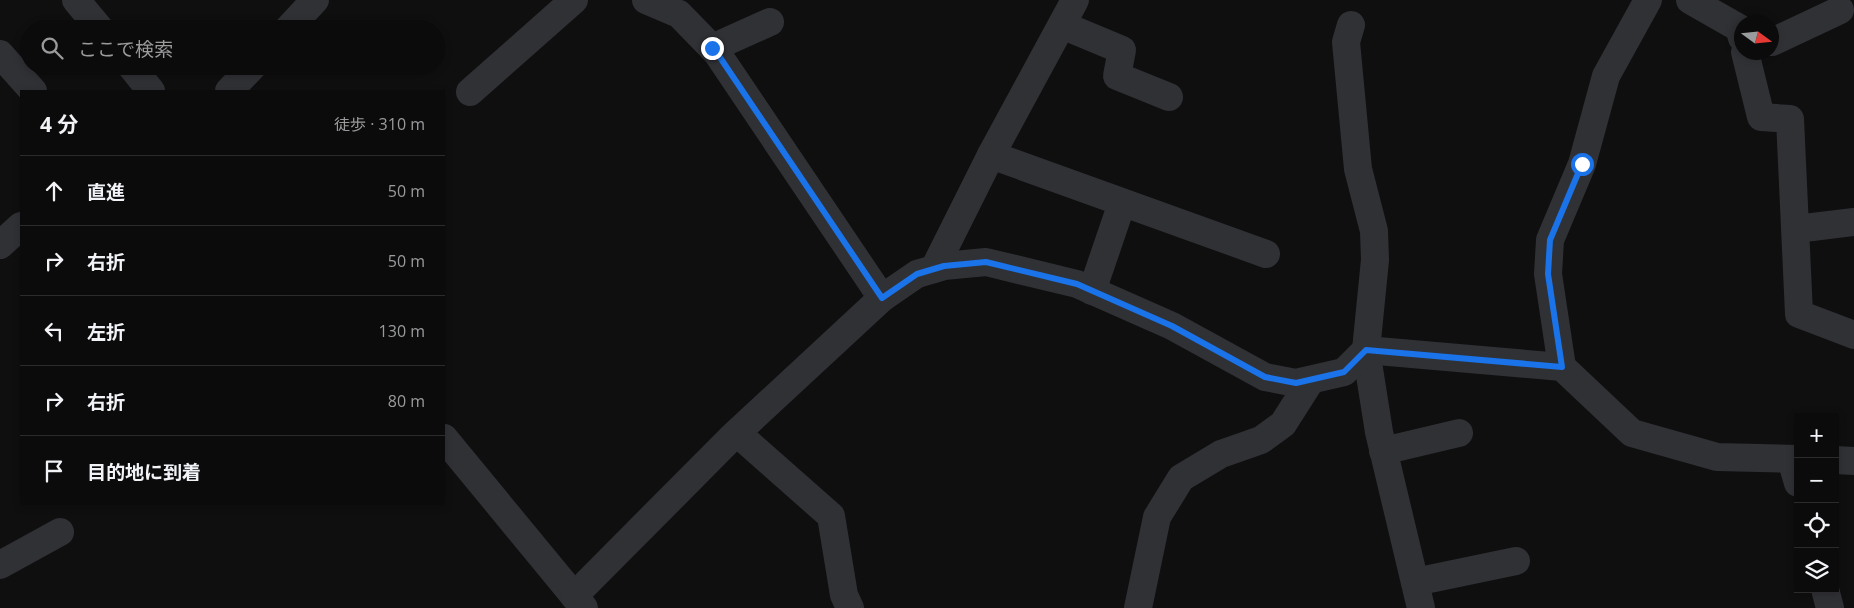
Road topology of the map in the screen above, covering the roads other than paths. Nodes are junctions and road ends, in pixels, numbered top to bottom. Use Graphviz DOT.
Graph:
graph roads {
  1 [pos="76,0"];
  2 [pos="315,0"];
  3 [pos="574,0"];
  4 [pos="646,0"];
  5 [pos="1075,0"];
  6 [pos="1648,0"];
  7 [pos="1690,0"];
  8 [pos="682,7"];
  9 [pos="1840,10"];
  10 [pos="93,20"];
  11 [pos="296,20"];
  12 [pos="770,22"];
  13 [pos="1062,25"];
  14 [pos="1351,25"];
  15 [pos="1734,34"];
  16 [pos="1779,39"];
  17 [pos="712,48"];
  18 [pos="0,54"];
  19 [pos="1747,60"];
  20 [pos="138,75"];
  21 [pos="244,75"];
  22 [pos="32,90"];
  23 [pos="150,90"];
  24 [pos="230,90"];
  25 [pos="470,92"];
  26 [pos="1169,97"];
  27 [pos="991,155"];
  28 [pos="1122,203"];
  29 [pos="1854,222"];
  30 [pos="20,227"];
  31 [pos="1796,229"];
  32 [pos="0,245"];
  33 [pos="1266,254"];
  34 [pos="934,269"];
  35 [pos="1092,291"];
  36 [pos="882,298"];
  37 [pos="1854,335"];
  38 [pos="1366,350"];
  39 [pos="1562,367"];
  40 [pos="1311,380"];
  41 [pos="737,433"];
  42 [pos="1459,433"];
  43 [pos="445,439"];
  44 [pos="1383,451"];
  45 [pos="1839,460"];
  46 [pos="1854,461"];
  47 [pos="1794,467"];
  48 [pos="60,532"];
  49 [pos="1516,561"];
  50 [pos="0,565"];
  51 [pos="1415,582"];
  52 [pos="1826,593"];
  53 [pos="579,602"];
  54 [pos="850,608"];
  55 [pos="1138,608"];
  56 [pos="1422,608"];
  57 [pos="1830,608"];
  1 -- 10 [label="street"];
  2 -- 11 [label="street"];
  3 -- 25 [label="street"];
  4 -- 8 [label="street"];
  5 -- 13 [label="street"];
  6 -- 39 [label="street"];
  7 -- 15 [label="street"];
  8 -- 17 [label="street"];
  9 -- 16 [label="street"];
  12 -- 17 [label="street"];
  13 -- 26 [label="street"];
  13 -- 27 [label="street"];
  14 -- 38 [label="street"];
  17 -- 36 [label="street"];
  18 -- 22 [label="street"];
  19 -- 31 [label="street"];
  20 -- 23 [label="street"];
  21 -- 24 [label="street"];
  27 -- 28 [label="street"];
  27 -- 34 [label="street"];
  28 -- 33 [label="street"];
  28 -- 35 [label="street"];
  29 -- 31 [label="street"];
  30 -- 32 [label="street"];
  31 -- 37 [label="street"];
  34 -- 35 [label="street"];
  34 -- 36 [label="street"];
  35 -- 40 [label="street"];
  36 -- 41 [label="street"];
  38 -- 39 [label="street"];
  38 -- 40 [label="street"];
  38 -- 44 [label="street"];
  39 -- 47 [label="street"];
  40 -- 55 [label="street"];
  41 -- 53 [label="street"];
  41 -- 54 [label="street"];
  42 -- 44 [label="street"];
  43 -- 53 [label="street"];
  44 -- 51 [label="street"];
  45 -- 46 [label="street"];
  48 -- 50 [label="street"];
  49 -- 51 [label="street"];
  51 -- 56 [label="street"];
  52 -- 57 [label="street"];
}
